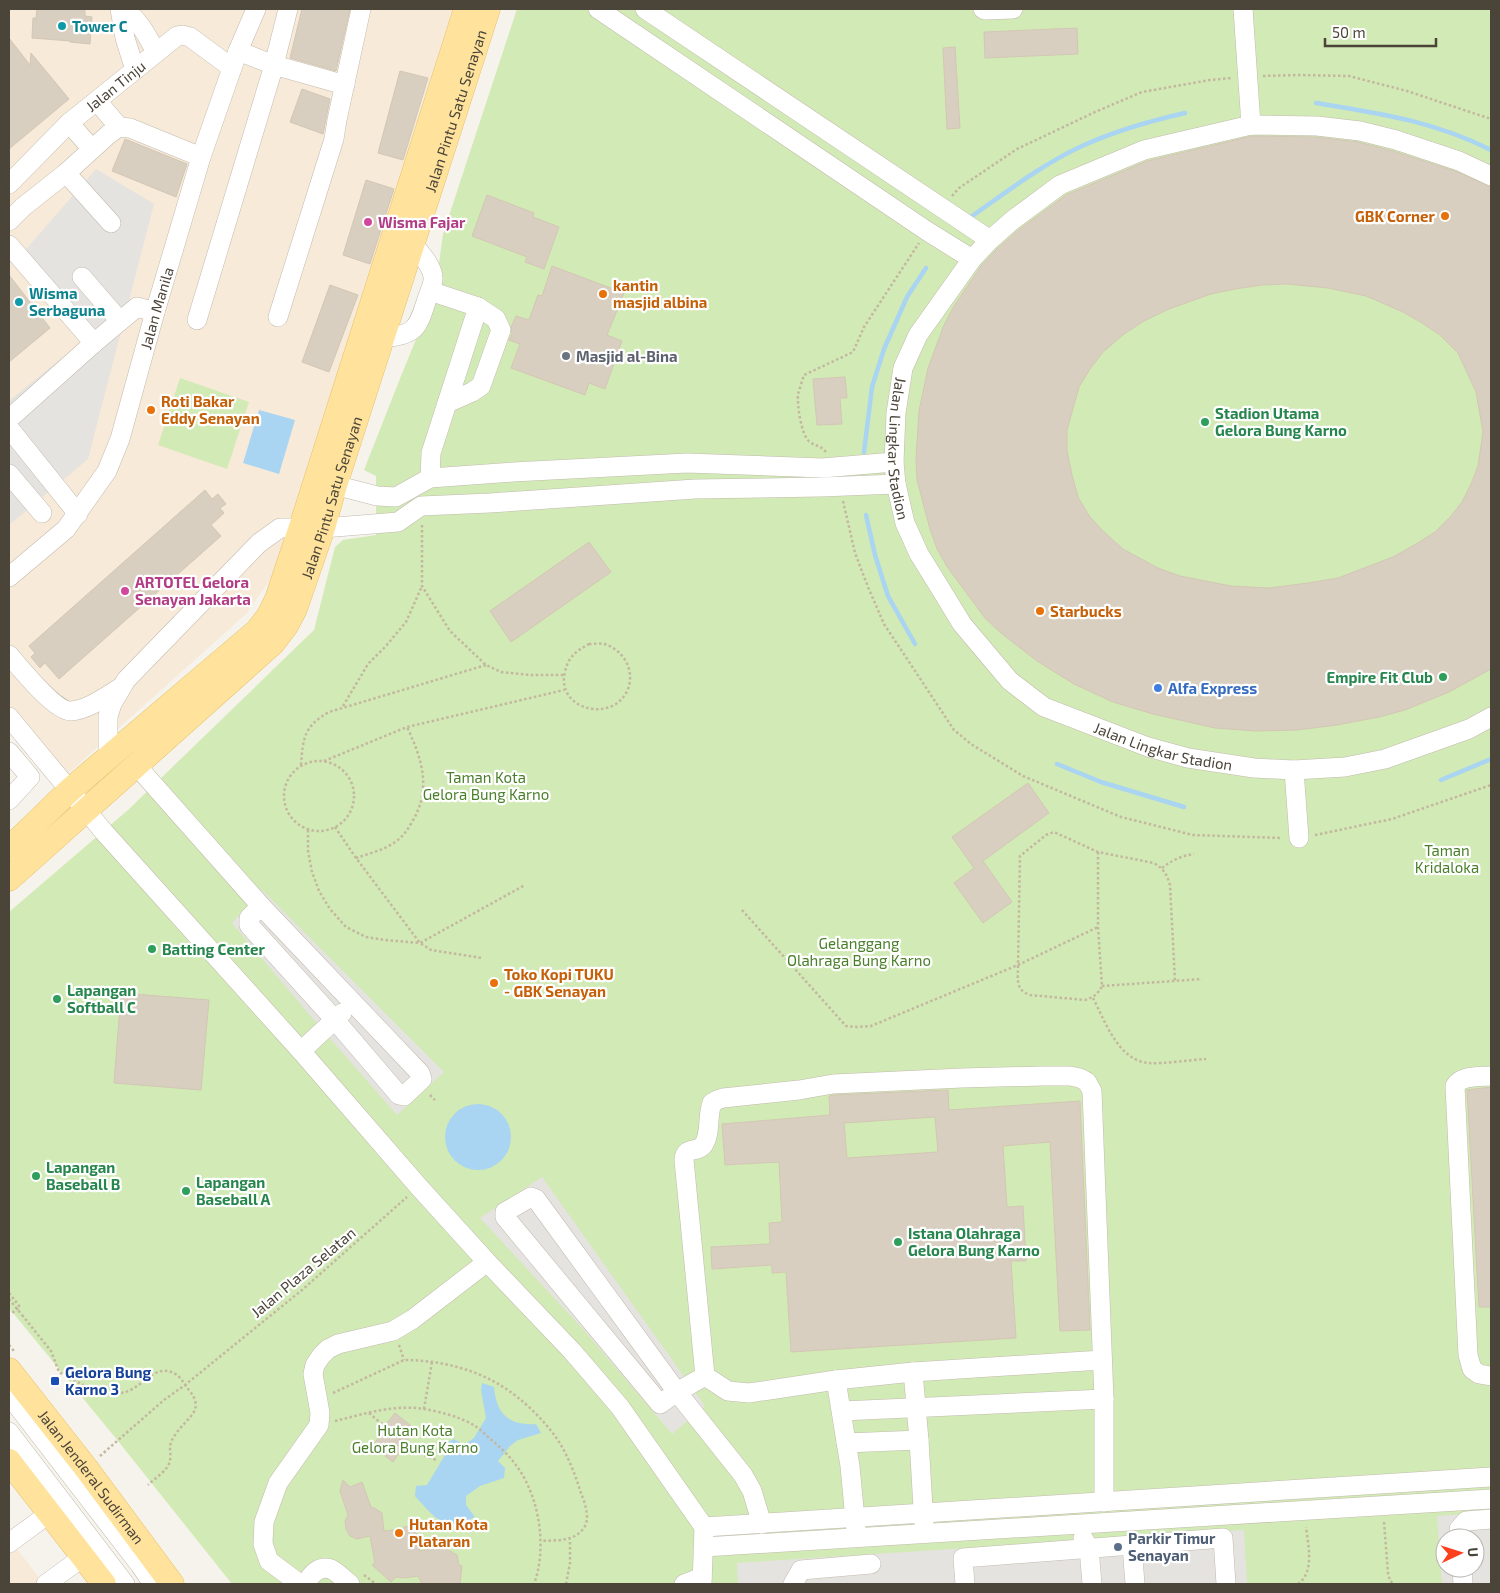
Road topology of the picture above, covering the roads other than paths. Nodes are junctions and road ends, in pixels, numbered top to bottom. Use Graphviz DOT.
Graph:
graph roads {
  1 [pos="121,9"];
  2 [pos="256,9"];
  3 [pos="288,9"];
  4 [pos="361,9"];
  5 [pos="466,9"];
  6 [pos="488,9"];
  7 [pos="598,9"];
  8 [pos="645,9"];
  9 [pos="983,9"];
  10 [pos="1013,9"];
  11 [pos="1243,9"];
  12 [pos="156,52"];
  13 [pos="235,60"];
  14 [pos="274,64"];
  15 [pos="135,70"];
  16 [pos="345,85"];
  17 [pos="97,101"];
  18 [pos="69,123"];
  19 [pos="1251,125"];
  20 [pos="119,127"];
  21 [pos="92,149"];
  22 [pos="201,157"];
  23 [pos="66,173"];
  24 [pos="1491,176"];
  25 [pos="9,184"];
  26 [pos="937,206"];
  27 [pos="9,221"];
  28 [pos="111,223"];
  29 [pos="921,226"];
  30 [pos="990,240"];
  31 [pos="413,244"];
  32 [pos="9,245"];
  33 [pos="972,259"];
  34 [pos="82,277"];
  35 [pos="430,291"];
  36 [pos="478,307"];
  37 [pos="155,312"];
  38 [pos="278,317"];
  39 [pos="197,320"];
  40 [pos="120,321"];
  41 [pos="383,338"];
  42 [pos="94,343"];
  43 [pos="447,403"];
  44 [pos="9,419"];
  45 [pos="9,428"];
  46 [pos="894,462"];
  47 [pos="687,463"];
  48 [pos="826,467"];
  49 [pos="9,474"];
  50 [pos="430,478"];
  51 [pos="326,482"];
  52 [pos="896,484"];
  53 [pos="831,487"];
  54 [pos="695,489"];
  55 [pos="42,513"];
  56 [pos="78,514"];
  57 [pos="312,527"];
  58 [pos="9,578"];
  59 [pos="9,656"];
  60 [pos="122,688"];
  61 [pos="9,717"];
  62 [pos="1491,718"];
  63 [pos="9,752"];
  64 [pos="108,758"];
  65 [pos="136,765"];
  66 [pos="1294,770"];
  67 [pos="70,790"];
  68 [pos="9,800"];
  69 [pos="86,809"];
  70 [pos="1299,838"];
  71 [pos="9,849"];
  72 [pos="9,879"];
  73 [pos="261,906"];
  74 [pos="352,1002"];
  75 [pos="335,1020"];
  76 [pos="301,1051"];
  77 [pos="1491,1076"];
  78 [pos="487,1262"];
  79 [pos="1102,1360"];
  80 [pos="9,1370"];
  81 [pos="913,1372"];
  82 [pos="705,1376"];
  83 [pos="1491,1376"];
  84 [pos="836,1380"];
  85 [pos="676,1392"];
  86 [pos="9,1395"];
  87 [pos="1104,1399"];
  88 [pos="916,1408"];
  89 [pos="842,1411"];
  90 [pos="9,1432"];
  91 [pos="919,1440"];
  92 [pos="846,1443"];
  93 [pos="18,1470"];
  94 [pos="1491,1477"];
  95 [pos="1491,1499"];
  96 [pos="1104,1502"];
  97 [pos="924,1513"];
  98 [pos="856,1518"];
  99 [pos="1491,1519"];
  100 [pos="57,1522"];
  101 [pos="762,1524"];
  102 [pos="1075,1524"];
  103 [pos="704,1527"];
  104 [pos="1461,1528"];
  105 [pos="924,1534"];
  106 [pos="857,1538"];
  107 [pos="10,1542"];
  108 [pos="777,1542"];
  109 [pos="1132,1545"];
  110 [pos="704,1547"];
  111 [pos="1089,1548"];
  112 [pos="83,1557"];
  113 [pos="871,1564"];
  114 [pos="797,1577"];
  115 [pos="702,1580"];
  116 [pos="46,1584"];
  117 [pos="104,1584"];
  118 [pos="124,1584"];
  119 [pos="154,1584"];
  120 [pos="172,1584"];
  121 [pos="300,1584"];
  122 [pos="306,1584"];
  123 [pos="350,1584"];
  124 [pos="684,1584"];
  125 [pos="965,1584"];
  126 [pos="1092,1584"];
  127 [pos="1135,1584"];
  128 [pos="1226,1584"];
  1 -- 12 [label="street"];
  1 -- 15 [label="street"];
  2 -- 13 [label="street, Jalan Manila"];
  3 -- 14 [label="street"];
  4 -- 16 [label="street"];
  5 -- 51 [label="main road, Jalan Pintu Satu Senayan"];
  6 -- 31 [label="main road, Jalan Pintu Satu Senayan"];
  7 -- 29 [label="street"];
  8 -- 26 [label="street"];
  9 -- 10 [label="street"];
  11 -- 19 [label="street"];
  12 -- 13 [label="street, Jalan Tinju"];
  12 -- 15 [label="street, Jalan Tinju"];
  13 -- 14 [label="street"];
  13 -- 22 [label="street, Jalan Manila"];
  14 -- 16 [label="street"];
  14 -- 39 [label="street"];
  15 -- 17 [label="street, Jalan Tinju"];
  16 -- 38 [label="street"];
  17 -- 18 [label="street, Jalan Tinju"];
  17 -- 20 [label="street"];
  18 -- 21 [label="street"];
  18 -- 25 [label="street, Jalan Tinju"];
  19 -- 24 [label="street, Jalan Lingkar Stadion"];
  19 -- 30 [label="street, Jalan Lingkar Stadion"];
  20 -- 21 [label="street"];
  20 -- 22 [label="street"];
  21 -- 23 [label="street"];
  22 -- 37 [label="street, Jalan Manila"];
  23 -- 27 [label="street"];
  23 -- 28 [label="street"];
  26 -- 29 [label="street"];
  26 -- 30 [label="street"];
  29 -- 33 [label="street"];
  30 -- 33 [label="street, Jalan Lingkar Stadion"];
  31 -- 35 [label="street"];
  31 -- 41 [label="main road, Jalan Pintu Satu Senayan"];
  32 -- 42 [label="street"];
  33 -- 46 [label="street, Jalan Lingkar Stadion"];
  34 -- 40 [label="street"];
  35 -- 36 [label="street"];
  35 -- 41 [label="street"];
  36 -- 43 [label="street"];
  36 -- 43 [label="street"];
  37 -- 40 [label="street"];
  37 -- 56 [label="street, Jalan Manila"];
  40 -- 42 [label="street"];
  41 -- 51 [label="main road, Jalan Pintu Satu Senayan"];
  42 -- 44 [label="street"];
  43 -- 50 [label="street"];
  45 -- 56 [label="street"];
  46 -- 48 [label="street"];
  46 -- 52 [label="street, Jalan Lingkar Stadion"];
  47 -- 48 [label="street"];
  47 -- 50 [label="street"];
  47 -- 54 [label="street"];
  48 -- 53 [label="street"];
  49 -- 55 [label="street"];
  50 -- 51 [label="street"];
  51 -- 57 [label="main road, Jalan Pintu Satu Senayan"];
  52 -- 53 [label="street"];
  52 -- 66 [label="street, Jalan Lingkar Stadion"];
  53 -- 54 [label="street"];
  54 -- 57 [label="street"];
  56 -- 58 [label="street, Jalan Manila"];
  57 -- 60 [label="street"];
  57 -- 64 [label="main road, Jalan Pintu Satu Senayan"];
  57 -- 65 [label="main road, Jalan Pintu Satu Senayan"];
  59 -- 60 [label="street"];
  60 -- 64 [label="street"];
  61 -- 67 [label="street"];
  62 -- 66 [label="street, Jalan Lingkar Stadion"];
  63 -- 68 [label="street"];
  64 -- 67 [label="main road, Jalan Pintu Satu Senayan"];
  65 -- 69 [label="main road, Jalan Pintu Satu Senayan"];
  65 -- 73 [label="street"];
  66 -- 70 [label="street"];
  67 -- 69 [label="street"];
  67 -- 71 [label="main road, Jalan Pintu Satu Senayan"];
  69 -- 72 [label="main road, Jalan Pintu Satu Senayan"];
  69 -- 76 [label="street"];
  73 -- 74 [label="street"];
  73 -- 75 [label="street"];
  74 -- 75 [label="street"];
  74 -- 75 [label="street"];
  75 -- 76 [label="street"];
  76 -- 78 [label="street"];
  77 -- 83 [label="street"];
  78 -- 103 [label="street"];
  78 -- 121 [label="street"];
  79 -- 81 [label="street"];
  79 -- 82 [label="street"];
  79 -- 87 [label="street"];
  80 -- 120 [label="main road, Jalan Jenderal Sudirman"];
  81 -- 84 [label="street"];
  81 -- 88 [label="street"];
  82 -- 84 [label="street"];
  82 -- 85 [label="street"];
  84 -- 89 [label="street"];
  85 -- 85 [label="street"];
  85 -- 101 [label="street"];
  86 -- 119 [label="street"];
  87 -- 88 [label="street"];
  87 -- 96 [label="street"];
  88 -- 89 [label="street"];
  88 -- 91 [label="street"];
  89 -- 92 [label="street"];
  90 -- 93 [label="street"];
  91 -- 92 [label="street"];
  91 -- 97 [label="street"];
  92 -- 98 [label="street"];
  93 -- 100 [label="main road"];
  93 -- 118 [label="street"];
  94 -- 96 [label="street"];
  95 -- 102 [label="street"];
  96 -- 97 [label="street"];
  97 -- 98 [label="street"];
  97 -- 105 [label="street"];
  98 -- 101 [label="street"];
  98 -- 106 [label="street"];
  99 -- 104 [label="street"];
  100 -- 107 [label="street"];
  100 -- 112 [label="main road"];
  101 -- 103 [label="street"];
  102 -- 105 [label="street"];
  102 -- 111 [label="street"];
  103 -- 110 [label="street"];
  105 -- 106 [label="street"];
  106 -- 108 [label="street"];
  108 -- 110 [label="street"];
  108 -- 114 [label="street"];
  109 -- 111 [label="street"];
  109 -- 127 [label="street"];
  109 -- 128 [label="street"];
  110 -- 115 [label="street"];
  111 -- 125 [label="street"];
  111 -- 126 [label="street"];
  112 -- 116 [label="street"];
  112 -- 117 [label="main road"];
  113 -- 114 [label="street"];
  115 -- 124 [label="street"];
  122 -- 123 [label="street"];
}
